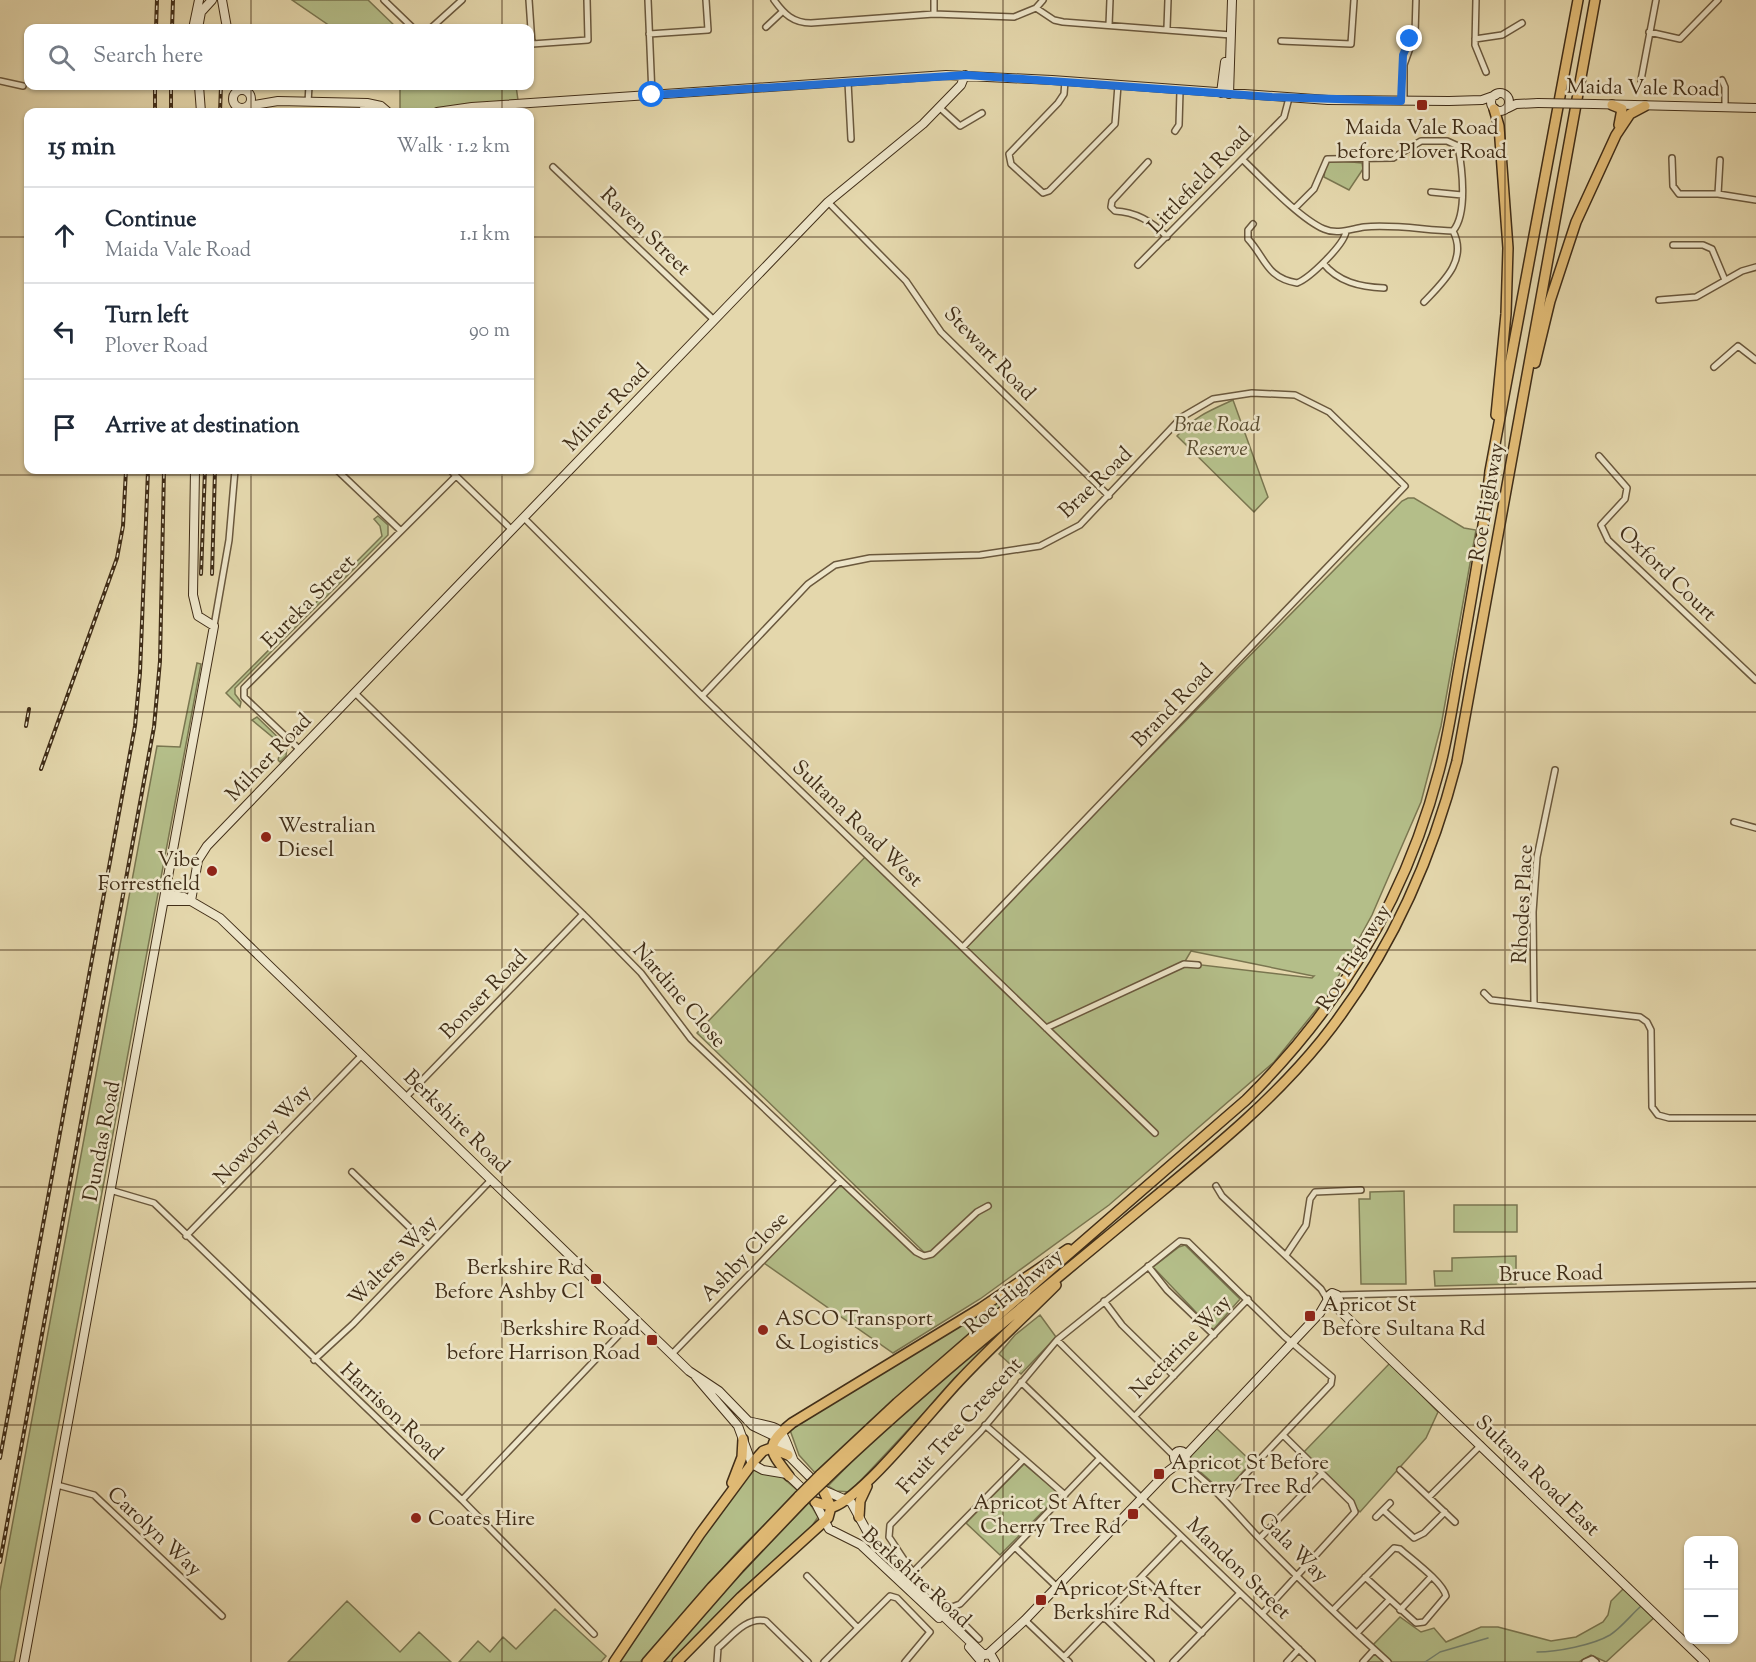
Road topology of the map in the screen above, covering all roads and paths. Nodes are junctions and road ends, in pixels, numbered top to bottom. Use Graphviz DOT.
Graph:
graph roads {
  1 [pos="200,0"];
  2 [pos="212,0"];
  3 [pos="384,0"];
  4 [pos="462,0"];
  5 [pos="529,0"];
  6 [pos="587,0"];
  7 [pos="648,0"];
  8 [pos="706,0"];
  9 [pos="774,0"];
  10 [pos="934,0"];
  11 [pos="1043,0"];
  12 [pos="1110,0"];
  13 [pos="1168,0"];
  14 [pos="1230,0"];
  15 [pos="1354,0"];
  16 [pos="1414,0"];
  17 [pos="1476,0"];
  18 [pos="1578,0"];
  19 [pos="1595,0"];
  20 [pos="1656,0"];
  21 [pos="1718,0"];
  22 [pos="222,1"];
  23 [pos="1036,8"];
  24 [pos="782,12"];
  25 [pos="934,14"];
  26 [pos="1522,22"];
  27 [pos="196,24"];
  28 [pos="197,24"];
  29 [pos="226,24"];
  30 [pos="231,24"];
  31 [pos="409,24"];
  32 [pos="435,24"];
  33 [pos="531,24"];
  34 [pos="1109,24"];
  35 [pos="766,27"];
  36 [pos="1167,28"];
  37 [pos="1649,32"];
  38 [pos="1229,33"];
  39 [pos="649,34"];
  40 [pos="1475,39"];
  41 [pos="1281,41"];
  42 [pos="534,44"];
  43 [pos="1486,72"];
  44 [pos="962,75"];
  45 [pos="1641,80"];
  46 [pos="1722,80"];
  47 [pos="0,82"];
  48 [pos="848,82"];
  49 [pos="1063,83"];
  50 [pos="24,86"];
  51 [pos="1119,87"];
  52 [pos="199,90"];
  53 [pos="232,90"];
  54 [pos="245,90"];
  55 [pos="309,90"];
  56 [pos="1180,90"];
  57 [pos="1225,94"];
  58 [pos="1505,94"];
  59 [pos="652,95"];
  60 [pos="1496,95"];
  61 [pos="232,98"];
  62 [pos="1287,98"];
  63 [pos="278,101"];
  64 [pos="1402,101"];
  65 [pos="1449,101"];
  66 [pos="308,102"];
  67 [pos="1528,102"];
  68 [pos="360,104"];
  69 [pos="1612,105"];
  70 [pos="248,106"];
  71 [pos="1645,106"];
  72 [pos="939,107"];
  73 [pos="201,108"];
  74 [pos="370,108"];
  75 [pos="382,108"];
  76 [pos="483,108"];
  77 [pos="1493,108"];
  78 [pos="1725,108"];
  79 [pos="1756,108"];
  80 [pos="1506,110"];
  81 [pos="982,113"];
  82 [pos="1175,131"];
  83 [pos="1616,135"];
  84 [pos="851,139"];
  85 [pos="1366,157"];
  86 [pos="1672,158"];
  87 [pos="1243,160"];
  88 [pos="1720,160"];
  89 [pos="1148,162"];
  90 [pos="553,167"];
  91 [pos="1366,177"];
  92 [pos="1431,192"];
  93 [pos="1718,194"];
  94 [pos="1462,195"];
  95 [pos="1756,200"];
  96 [pos="828,201"];
  97 [pos="1295,208"];
  98 [pos="1253,224"];
  99 [pos="1347,231"];
  100 [pos="1452,231"];
  101 [pos="1167,237"];
  102 [pos="1673,244"];
  103 [pos="1323,263"];
  104 [pos="1138,265"];
  105 [pos="1756,267"];
  106 [pos="1725,280"];
  107 [pos="1384,288"];
  108 [pos="1659,300"];
  109 [pos="1425,302"];
  110 [pos="714,320"];
  111 [pos="1756,360"];
  112 [pos="1714,367"];
  113 [pos="1521,408"];
  114 [pos="1599,456"];
  115 [pos="1491,471"];
  116 [pos="195,474"];
  117 [pos="235,474"];
  118 [pos="341,474"];
  119 [pos="456,476"];
  120 [pos="1405,486"];
  121 [pos="1109,496"];
  122 [pos="522,520"];
  123 [pos="512,530"];
  124 [pos="401,531"];
  125 [pos="214,626"];
  126 [pos="1756,680"];
  127 [pos="355,693"];
  128 [pos="702,696"];
  129 [pos="300,750"];
  130 [pos="1555,770"];
  131 [pos="1734,822"];
  132 [pos="1756,828"];
  133 [pos="165,898"];
  134 [pos="191,901"];
  135 [pos="583,914"];
  136 [pos="963,947"];
  137 [pos="1198,965"];
  138 [pos="1484,993"];
  139 [pos="1534,1004"];
  140 [pos="1047,1028"];
  141 [pos="363,1055"];
  142 [pos="406,1096"];
  143 [pos="1756,1118"];
  144 [pos="1155,1133"];
  145 [pos="352,1172"];
  146 [pos="491,1180"];
  147 [pos="840,1180"];
  148 [pos="1216,1186"];
  149 [pos="110,1190"];
  150 [pos="1361,1191"];
  151 [pos="988,1206"];
  152 [pos="1100,1228"];
  153 [pos="186,1236"];
  154 [pos="428,1245"];
  155 [pos="1096,1246"];
  156 [pos="1286,1255"];
  157 [pos="1148,1266"];
  158 [pos="1756,1286"];
  159 [pos="1248,1299"];
  160 [pos="1334,1300"];
  161 [pos="1104,1301"];
  162 [pos="635,1318"];
  163 [pos="1214,1335"];
  164 [pos="1057,1340"];
  165 [pos="1293,1342"];
  166 [pos="672,1354"];
  167 [pos="314,1360"];
  168 [pos="693,1373"];
  169 [pos="1174,1376"];
  170 [pos="1021,1382"];
  171 [pos="1135,1416"];
  172 [pos="985,1425"];
  173 [pos="778,1431"];
  174 [pos="1284,1436"];
  175 [pos="743,1439"];
  176 [pos="1481,1444"];
  177 [pos="771,1448"];
  178 [pos="788,1455"];
  179 [pos="1100,1458"];
  180 [pos="1180,1458"];
  181 [pos="1023,1460"];
  182 [pos="752,1464"];
  183 [pos="797,1465"];
  184 [pos="1400,1470"];
  185 [pos="1322,1474"];
  186 [pos="874,1475"];
  187 [pos="789,1476"];
  188 [pos="823,1482"];
  189 [pos="57,1485"];
  190 [pos="728,1495"];
  191 [pos="1065,1496"];
  192 [pos="1429,1497"];
  193 [pos="802,1498"];
  194 [pos="1142,1498"];
  195 [pos="1223,1498"];
  196 [pos="462,1500"];
  197 [pos="846,1500"];
  198 [pos="815,1502"];
  199 [pos="1390,1503"];
  200 [pos="831,1507"];
  201 [pos="1383,1510"];
  202 [pos="1444,1512"];
  203 [pos="859,1517"];
  204 [pos="1376,1517"];
  205 [pos="1455,1522"];
  206 [pos="827,1525"];
  207 [pos="1181,1536"];
  208 [pos="1260,1538"];
  209 [pos="1015,1547"];
  210 [pos="913,1572"];
  211 [pos="807,1576"];
  212 [pos="1298,1576"];
  213 [pos="1142,1577"];
  214 [pos="1365,1577"];
  215 [pos="1431,1577"];
  216 [pos="1057,1587"];
  217 [pos="1240,1593"];
  218 [pos="1389,1600"];
  219 [pos="952,1607"];
  220 [pos="1334,1610"];
  221 [pos="1400,1610"];
  222 [pos="1262,1614"];
  223 [pos="222,1616"];
  224 [pos="1104,1617"];
  225 [pos="1025,1620"];
  226 [pos="858,1628"];
  227 [pos="1358,1632"];
  228 [pos="1202,1633"];
  229 [pos="594,1634"];
  230 [pos="979,1639"];
  231 [pos="1299,1649"];
  232 [pos="1373,1650"];
  233 [pos="987,1658"];
  234 [pos="1067,1660"];
  235 [pos="24,1662"];
  236 [pos="614,1662"];
  237 [pos="647,1662"];
  238 [pos="657,1662"];
  239 [pos="677,1662"];
  240 [pos="717,1662"];
  241 [pos="808,1662"];
  242 [pos="824,1662"];
  243 [pos="904,1662"];
  244 [pos="1151,1662"];
  245 [pos="1173,1662"];
  246 [pos="1287,1662"];
  247 [pos="1312,1662"];
  248 [pos="1363,1662"];
  249 [pos="1388,1662"];
  250 [pos="1585,1662"];
  251 [pos="1596,1662"];
  252 [pos="1705,1662"];
  1 -- 27 [label="main road"];
  2 -- 28 [label="main road"];
  3 -- 31 [label="street"];
  4 -- 32 [label="street"];
  5 -- 33 [label="street"];
  6 -- 42 [label="street"];
  7 -- 39 [label="street"];
  8 -- 39 [label="street"];
  9 -- 24 [label="street"];
  10 -- 25 [label="street"];
  11 -- 23 [label="street"];
  12 -- 34 [label="street"];
  13 -- 36 [label="street"];
  14 -- 38 [label="main road"];
  15 -- 41 [label="street"];
  16 -- 64 [label="street"];
  17 -- 40 [label="street"];
  18 -- 115 [label="highway, Roe Highway"];
  19 -- 113 [label="highway, Roe Highway"];
  20 -- 37 [label="street"];
  21 -- 37 [label="street"];
  22 -- 29 [label="main road"];
  22 -- 30 [label="main road"];
  23 -- 25 [label="street"];
  23 -- 34 [label="street"];
  24 -- 25 [label="street"];
  24 -- 35 [label="street"];
  26 -- 40 [label="street"];
  34 -- 36 [label="street"];
  36 -- 38 [label="street"];
  37 -- 45 [label="street"];
  38 -- 57 [label="main road"];
  39 -- 59 [label="street"];
  40 -- 43 [label="street"];
  44 -- 48 [label="main road"];
  44 -- 49 [label="main road"];
  44 -- 72 [label="main road, Milner Road"];
  46 -- 78 [label="street"];
  47 -- 50 [label="street"];
  48 -- 59 [label="main road"];
  48 -- 84 [label="street"];
  49 -- 51 [label="main road"];
  49 -- 51 [label="street"];
  51 -- 56 [label="main road"];
  52 -- 73 [label="main road"];
  53 -- 61 [label="main road"];
  54 -- 61 [label="main road"];
  54 -- 63 [label="main road"];
  54 -- 70 [label="main road"];
  55 -- 66 [label="street"];
  56 -- 57 [label="main road"];
  56 -- 82 [label="street"];
  57 -- 62 [label="main road"];
  58 -- 60 [label="main road"];
  58 -- 67 [label="main road, Maida Vale Road"];
  58 -- 80 [label="main road"];
  59 -- 76 [label="main road"];
  60 -- 65 [label="main road"];
  60 -- 77 [label="main road"];
  61 -- 70 [label="main road"];
  62 -- 64 [label="main road"];
  62 -- 87 [label="street, Littlefield Road"];
  63 -- 66 [label="main road"];
  63 -- 70 [label="main road"];
  64 -- 65 [label="main road"];
  65 -- 77 [label="main road"];
  66 -- 68 [label="main road"];
  67 -- 69 [label="main road, Maida Vale Road, bridge"];
  67 -- 80 [label="main road, Maida Vale Road"];
  68 -- 74 [label="main road"];
  68 -- 75 [label="main road"];
  69 -- 71 [label="main road, Maida Vale Road"];
  69 -- 83 [label="highway"];
  71 -- 78 [label="main road, Maida Vale Road"];
  71 -- 83 [label="highway"];
  72 -- 81 [label="street"];
  72 -- 96 [label="main road, Milner Road"];
  77 -- 80 [label="main road"];
  77 -- 115 [label="highway"];
  78 -- 79 [label="main road, Maida Vale Road"];
  83 -- 113 [label="highway"];
  85 -- 91 [label="street"];
  85 -- 94 [label="street"];
  85 -- 97 [label="street"];
  86 -- 93 [label="street"];
  87 -- 97 [label="street"];
  87 -- 101 [label="street, Littlefield Road"];
  88 -- 93 [label="street"];
  89 -- 101 [label="street"];
  90 -- 110 [label="street, Raven Street"];
  92 -- 94 [label="street"];
  93 -- 95 [label="street"];
  94 -- 100 [label="street"];
  96 -- 110 [label="main road, Milner Road"];
  96 -- 121 [label="street, Stewart Road"];
  97 -- 99 [label="street"];
  98 -- 103 [label="street"];
  99 -- 100 [label="street"];
  99 -- 103 [label="street"];
  100 -- 109 [label="street"];
  101 -- 104 [label="street, Littlefield Road"];
  102 -- 106 [label="street"];
  103 -- 107 [label="street"];
  105 -- 106 [label="street"];
  106 -- 108 [label="street"];
  110 -- 122 [label="main road, Milner Road"];
  111 -- 112 [label="street"];
  113 -- 155 [label="highway, Roe Highway"];
  114 -- 126 [label="street, Oxford Court"];
  115 -- 152 [label="highway, Roe Highway"];
  116 -- 125 [label="main road"];
  117 -- 125 [label="street, Dundas Road"];
  118 -- 124 [label="street"];
  119 -- 123 [label="street"];
  119 -- 124 [label="street, Eureka Street"];
  120 -- 121 [label="street, Brae Road"];
  120 -- 136 [label="street, Brand Road"];
  121 -- 128 [label="street, Brae Road"];
  122 -- 123 [label="main road, Milner Road"];
  122 -- 128 [label="street, Sultana Road West"];
  123 -- 127 [label="main road, Milner Road"];
  124 -- 129 [label="street, Eureka Street"];
  125 -- 133 [label="main road, Dundas Road"];
  127 -- 129 [label="main road, Milner Road"];
  127 -- 135 [label="street, Nardine Close"];
  128 -- 136 [label="street, Sultana Road West"];
  129 -- 134 [label="main road, Milner Road"];
  130 -- 139 [label="street, Rhodes Place"];
  131 -- 132 [label="street"];
  133 -- 134 [label="main road, Berkshire Road"];
  133 -- 149 [label="main road, Dundas Road"];
  134 -- 141 [label="main road, Berkshire Road"];
  135 -- 142 [label="street, Bonser Road"];
  135 -- 147 [label="street, Nardine Close"];
  136 -- 140 [label="street, Sultana Road West"];
  137 -- 140 [label="street"];
  138 -- 139 [label="street"];
  139 -- 143 [label="street"];
  140 -- 144 [label="street, Sultana Road West"];
  141 -- 142 [label="main road, Berkshire Road"];
  141 -- 153 [label="street, Nowotny Way"];
  142 -- 146 [label="main road, Berkshire Road"];
  145 -- 154 [label="street"];
  146 -- 154 [label="street, Walters Way"];
  146 -- 162 [label="main road, Berkshire Road"];
  147 -- 151 [label="street, Nardine Close"];
  147 -- 166 [label="street, Ashby Close"];
  148 -- 156 [label="street, Sultana Road East"];
  149 -- 153 [label="street, Harrison Road"];
  149 -- 189 [label="main road, Dundas Road"];
  150 -- 156 [label="street"];
  152 -- 173 [label="highway"];
  152 -- 188 [label="highway, Roe Highway"];
  153 -- 167 [label="street, Harrison Road"];
  154 -- 167 [label="street, Walters Way"];
  155 -- 186 [label="highway"];
  155 -- 188 [label="highway, Roe Highway"];
  156 -- 160 [label="street, Sultana Road East"];
  157 -- 159 [label="street, Fruit Tree Crescent"];
  157 -- 161 [label="street, Fruit Tree Crescent"];
  157 -- 163 [label="street"];
  158 -- 160 [label="street, Bruce Road"];
  159 -- 163 [label="street, Nectarine Way"];
  159 -- 165 [label="street, Fruit Tree Crescent"];
  160 -- 165 [label="main road"];
  160 -- 176 [label="main road, Sultana Road East"];
  161 -- 164 [label="street, Fruit Tree Crescent"];
  161 -- 169 [label="street"];
  162 -- 166 [label="main road, Berkshire Road"];
  162 -- 196 [label="street"];
  163 -- 169 [label="street, Nectarine Way"];
  164 -- 170 [label="street, Fruit Tree Crescent"];
  164 -- 171 [label="street, Gala Way"];
  165 -- 174 [label="street, Fruit Tree Crescent"];
  165 -- 180 [label="main road"];
  166 -- 168 [label="main road, Berkshire Road"];
  167 -- 196 [label="street, Harrison Road"];
  168 -- 173 [label="main road, Berkshire Road"];
  168 -- 175 [label="main road, Berkshire Road"];
  169 -- 171 [label="street, Nectarine Way"];
  170 -- 172 [label="street, Fruit Tree Crescent"];
  170 -- 179 [label="street, Mandon Street"];
  171 -- 180 [label="street, Gala Way"];
  172 -- 181 [label="street"];
  172 -- 210 [label="street, Fruit Tree Crescent"];
  173 -- 177 [label="highway"];
  173 -- 178 [label="main road, Berkshire Road"];
  173 -- 183 [label="main road, Berkshire Road"];
  174 -- 185 [label="street"];
  174 -- 195 [label="street"];
  175 -- 182 [label="main road, Berkshire Road"];
  175 -- 190 [label="highway"];
  176 -- 192 [label="street"];
  176 -- 252 [label="main road, Sultana Road East"];
  177 -- 178 [label="highway"];
  177 -- 182 [label="highway"];
  177 -- 187 [label="highway"];
  178 -- 183 [label="main road, Berkshire Road"];
  179 -- 191 [label="street"];
  179 -- 194 [label="street, Mandon Street"];
  180 -- 194 [label="main road"];
  180 -- 195 [label="street, Gala Way"];
  181 -- 191 [label="street"];
  181 -- 210 [label="street"];
  182 -- 187 [label="main road"];
  182 -- 190 [label="highway"];
  183 -- 188 [label="main road, Berkshire Road"];
  184 -- 192 [label="street"];
  185 -- 208 [label="street"];
  185 -- 212 [label="street"];
  186 -- 197 [label="highway"];
  186 -- 203 [label="highway"];
  187 -- 198 [label="main road"];
  188 -- 193 [label="highway, Roe Highway, bridge"];
  188 -- 197 [label="main road, Berkshire Road"];
  188 -- 200 [label="highway"];
  189 -- 223 [label="street, Carolyn Way"];
  189 -- 235 [label="main road, Dundas Road"];
  190 -- 236 [label="highway"];
  191 -- 209 [label="street"];
  192 -- 202 [label="street"];
  193 -- 237 [label="highway, Roe Highway"];
  193 -- 238 [label="highway, Roe Highway"];
  194 -- 207 [label="street, Mandon Street"];
  194 -- 216 [label="main road"];
  195 -- 208 [label="street, Gala Way"];
  196 -- 229 [label="street, Harrison Road"];
  197 -- 200 [label="highway"];
  197 -- 203 [label="main road, Berkshire Road"];
  198 -- 200 [label="highway"];
  198 -- 206 [label="main road"];
  199 -- 201 [label="street"];
  200 -- 206 [label="highway"];
  201 -- 202 [label="street"];
  201 -- 204 [label="street"];
  202 -- 205 [label="street"];
  203 -- 233 [label="main road, Berkshire Road"];
  206 -- 233 [label="main road, Berkshire Road"];
  206 -- 239 [label="highway"];
  207 -- 213 [label="street"];
  207 -- 217 [label="street, Mandon Street"];
  208 -- 212 [label="street, Gala Way"];
  209 -- 216 [label="street"];
  209 -- 219 [label="street"];
  210 -- 219 [label="street, Fruit Tree Crescent"];
  211 -- 226 [label="street"];
  212 -- 220 [label="street, Gala Way"];
  212 -- 222 [label="street"];
  213 -- 224 [label="street"];
  213 -- 228 [label="street"];
  214 -- 215 [label="street"];
  214 -- 218 [label="street"];
  214 -- 220 [label="street"];
  215 -- 221 [label="street"];
  215 -- 221 [label="street"];
  216 -- 225 [label="main road"];
  217 -- 222 [label="street, Mandon Street"];
  217 -- 228 [label="street"];
  218 -- 221 [label="street"];
  218 -- 227 [label="street"];
  219 -- 230 [label="street, Fruit Tree Crescent"];
  220 -- 227 [label="street, Gala Way"];
  222 -- 231 [label="street, Mandon Street"];
  224 -- 234 [label="street"];
  224 -- 244 [label="street"];
  225 -- 233 [label="main road"];
  225 -- 234 [label="street"];
  226 -- 242 [label="street"];
  226 -- 243 [label="street"];
  227 -- 232 [label="street, Gala Way"];
  228 -- 245 [label="street"];
  231 -- 246 [label="street"];
  231 -- 247 [label="street, Mandon Street"];
  232 -- 248 [label="street"];
  232 -- 249 [label="street, Gala Way"];
  240 -- 241 [label="street"];
  250 -- 251 [label="street"];
}
